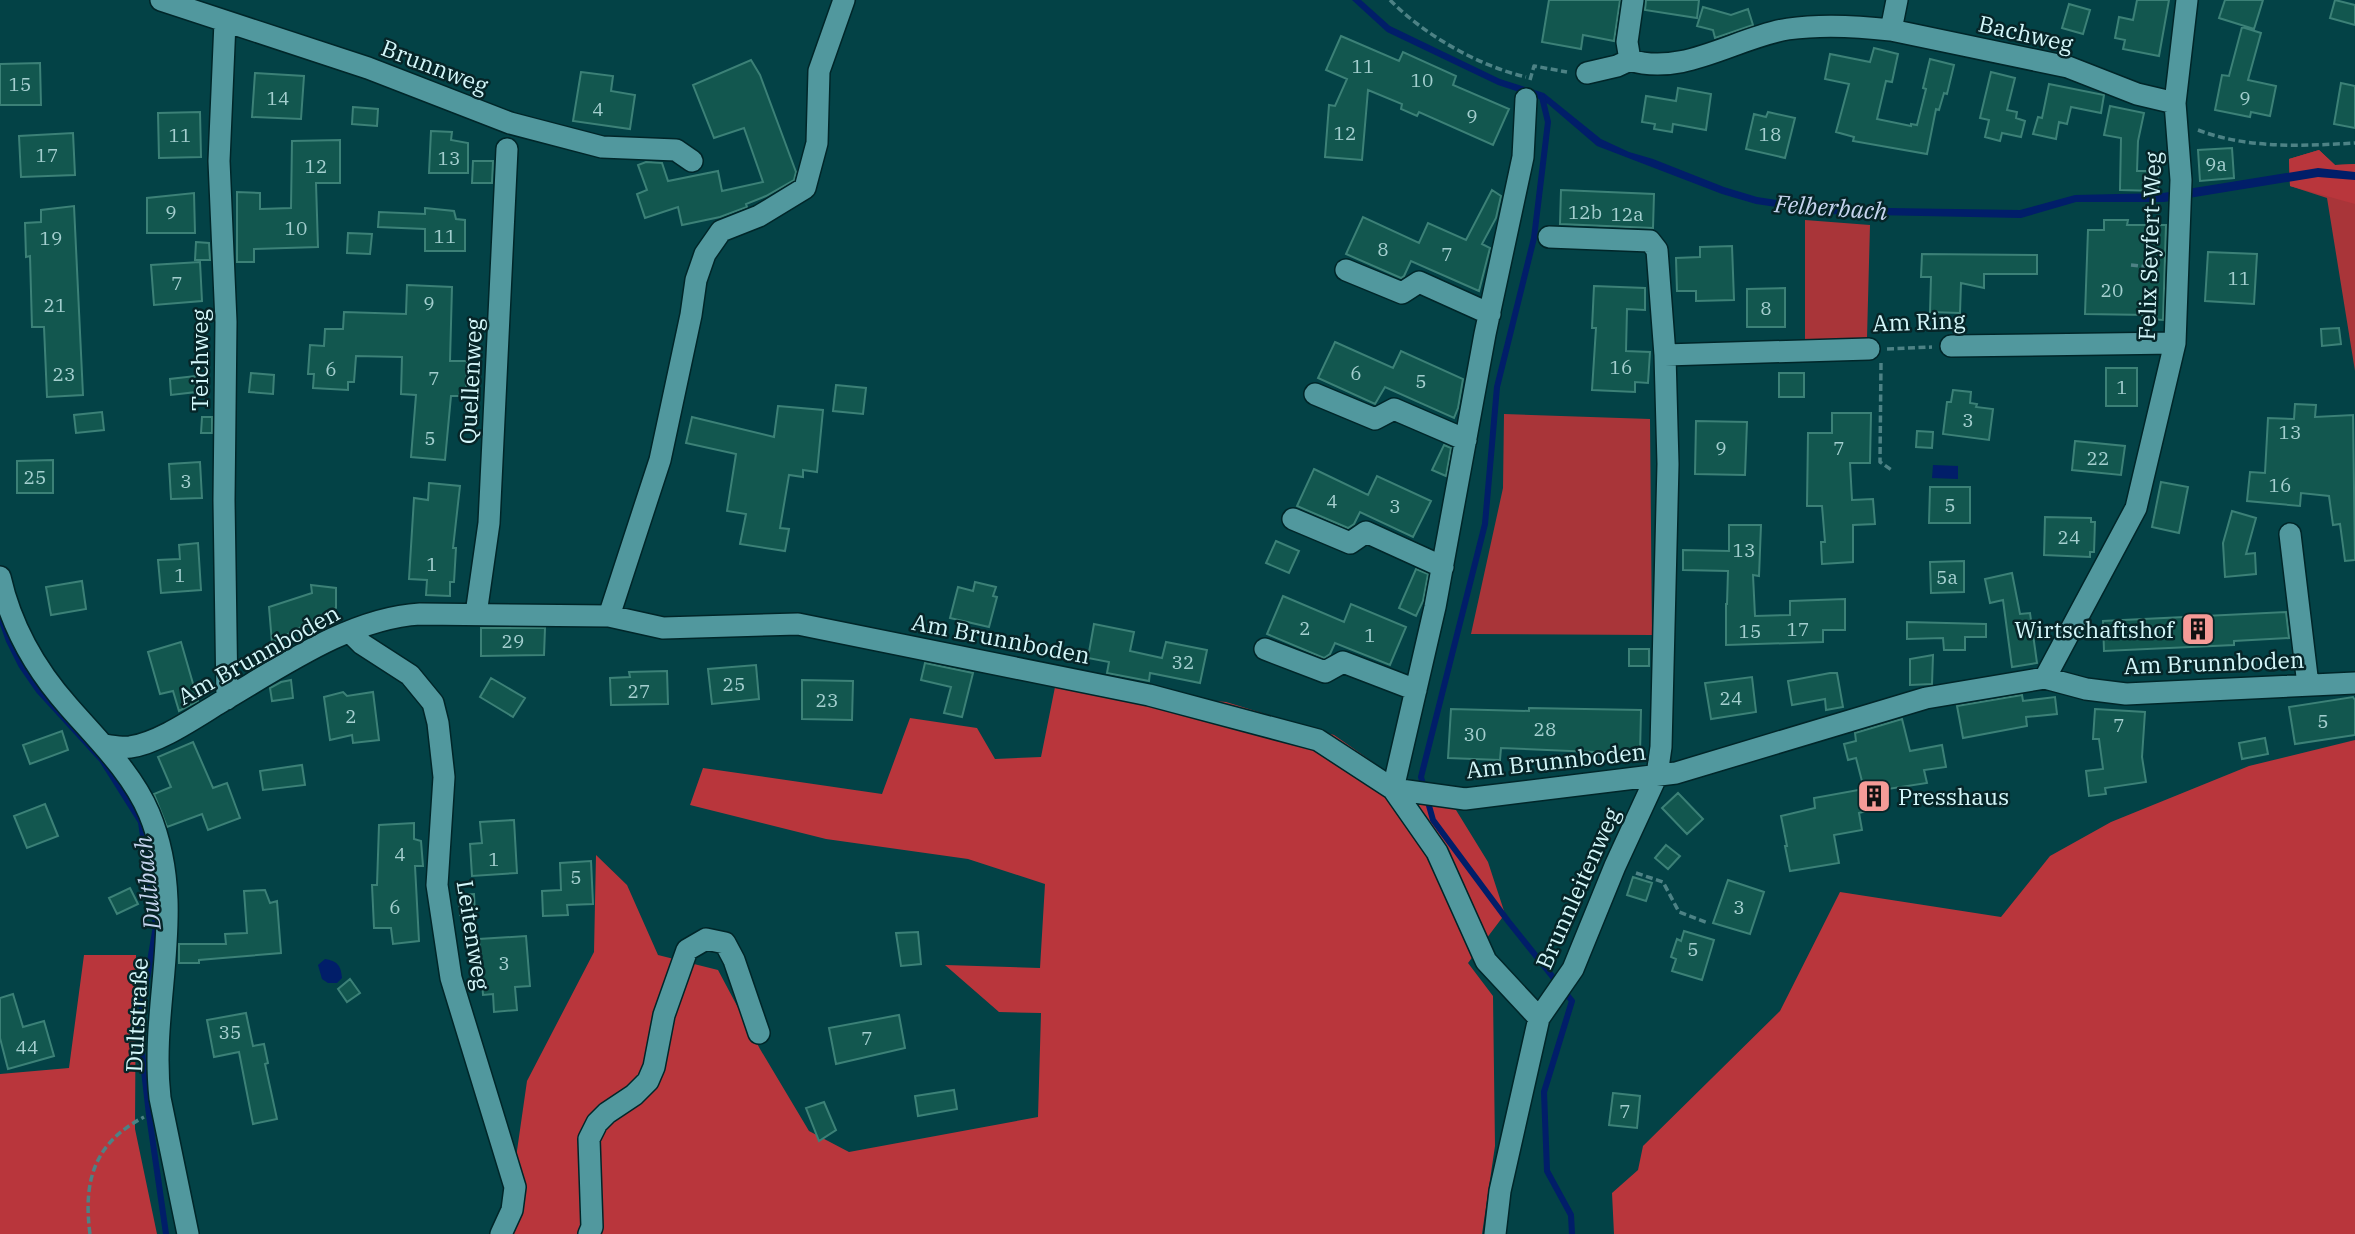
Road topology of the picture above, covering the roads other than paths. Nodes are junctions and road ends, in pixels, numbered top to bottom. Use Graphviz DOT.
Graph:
graph roads {
  1 [pos="161,0"];
  2 [pos="844,0"];
  3 [pos="1633,0"];
  4 [pos="1897,0"];
  5 [pos="2187,0"];
  6 [pos="225,22"];
  7 [pos="1891,30"];
  8 [pos="1630,60"];
  9 [pos="1587,72"];
  10 [pos="1528,88"];
  11 [pos="2176,112"];
  12 [pos="507,149"];
  13 [pos="692,161"];
  14 [pos="1549,237"];
  15 [pos="1346,270"];
  16 [pos="1489,314"];
  17 [pos="2175,343"];
  18 [pos="1951,346"];
  19 [pos="1869,349"];
  20 [pos="1665,355"];
  21 [pos="1315,394"];
  22 [pos="1466,440"];
  23 [pos="1293,519"];
  24 [pos="2290,534"];
  25 [pos="1443,567"];
  26 [pos="0,577"];
  27 [pos="476,614"];
  28 [pos="609,616"];
  29 [pos="350,632"];
  30 [pos="10,634"];
  31 [pos="1265,649"];
  32 [pos="2045,678"];
  33 [pos="2355,683"];
  34 [pos="2308,685"];
  35 [pos="1416,690"];
  36 [pos="227,699"];
  37 [pos="103,745"];
  38 [pos="1657,775"];
  39 [pos="1402,790"];
  40 [pos="1539,1018"];
  41 [pos="759,1033"];
  42 [pos="188,1234"];
  43 [pos="501,1234"];
  44 [pos="590,1234"];
  45 [pos="1495,1234"];
  1 -- 6 [label="street, Brunnweg"];
  2 -- 28 [label="street"];
  3 -- 8 [label="street"];
  4 -- 7 [label="street"];
  5 -- 11 [label="street, Felix Seyfert-Weg"];
  6 -- 13 [label="street, Brunnweg"];
  6 -- 36 [label="street, Teichweg"];
  7 -- 8 [label="street, Bachweg"];
  7 -- 11 [label="street, Bachweg"];
  8 -- 9 [label="street, Bachweg"];
  10 -- 16 [label="street"];
  11 -- 17 [label="street, Felix Seyfert-Weg"];
  12 -- 27 [label="street, Quellenweg"];
  14 -- 20 [label="street"];
  15 -- 16 [label="street"];
  16 -- 22 [label="street"];
  17 -- 18 [label="street, Am Ring"];
  17 -- 32 [label="street, Felix Seyfert-Weg"];
  19 -- 20 [label="street, Am Ring"];
  20 -- 38 [label="street"];
  21 -- 22 [label="street"];
  22 -- 25 [label="street"];
  23 -- 25 [label="street"];
  24 -- 34 [label="street"];
  25 -- 35 [label="street"];
  26 -- 30 [label="street, Dultstraße"];
  27 -- 28 [label="street, Am Brunnboden"];
  27 -- 29 [label="street, Am Brunnboden"];
  28 -- 39 [label="street, Am Brunnboden"];
  29 -- 36 [label="street, Am Brunnboden"];
  29 -- 43 [label="street, Leitenweg"];
  30 -- 37 [label="street, Dultstraße"];
  31 -- 35 [label="street"];
  32 -- 34 [label="street, Am Brunnboden"];
  32 -- 38 [label="street, Am Brunnboden"];
  33 -- 34 [label="street, Am Brunnboden"];
  35 -- 39 [label="street"];
  36 -- 37 [label="street, Am Brunnboden"];
  37 -- 42 [label="street, Dultstraße"];
  38 -- 39 [label="street, Am Brunnboden"];
  38 -- 40 [label="street, Brunnleitenweg"];
  39 -- 40 [label="street, Brunnleitenweg"];
  40 -- 45 [label="street, Brunnleitenweg"];
  41 -- 44 [label="street"];
}
